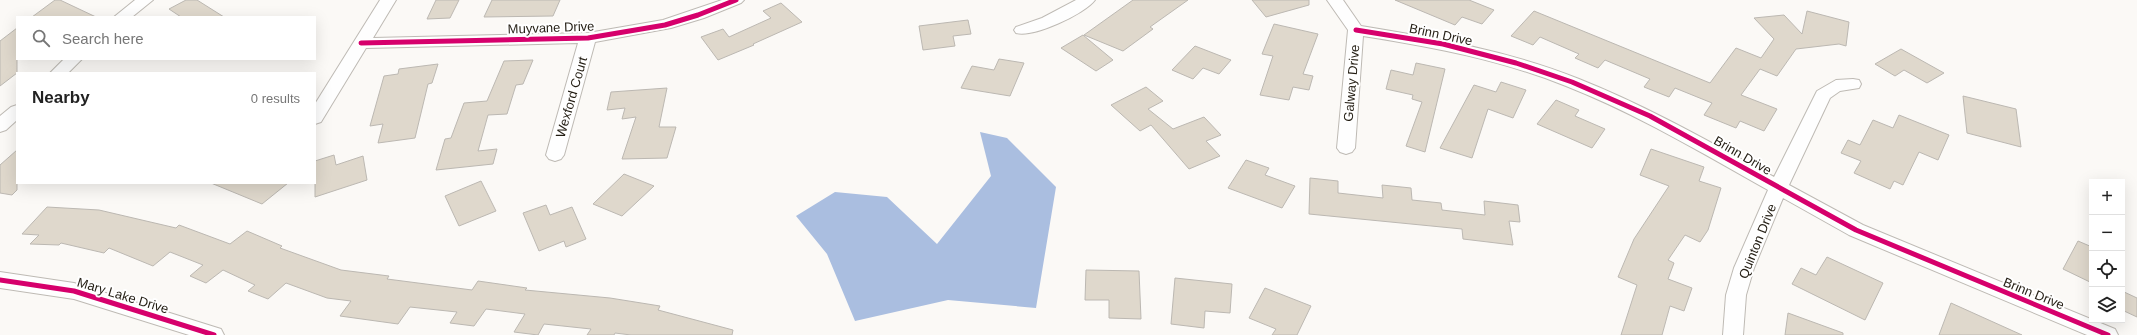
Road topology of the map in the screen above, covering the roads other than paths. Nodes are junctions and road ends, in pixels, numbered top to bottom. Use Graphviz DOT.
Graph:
graph roads {
  1 [pos="145,0"];
  2 [pos="388,0"];
  3 [pos="736,0"];
  4 [pos="1087,0"];
  5 [pos="1335,0"];
  6 [pos="123,16"];
  7 [pos="1022,30"];
  8 [pos="1356,30"];
  9 [pos="588,38"];
  10 [pos="362,43"];
  11 [pos="73,60"];
  12 [pos="59,72"];
  13 [pos="1853,84"];
  14 [pos="16,112"];
  15 [pos="316,116"];
  16 [pos="0,126"];
  17 [pos="1346,148"];
  18 [pos="555,155"];
  19 [pos="1778,188"];
  20 [pos="0,280"];
  21 [pos="204,334"];
  22 [pos="1733,335"];
  23 [pos="2108,335"];
  1 -- 6 [label="street"];
  2 -- 10 [label="street"];
  3 -- 9 [label="street, Muyvane Drive"];
  4 -- 7 [label="street"];
  5 -- 8 [label="street, Galway Drive"];
  8 -- 17 [label="street, Galway Drive"];
  8 -- 19 [label="street, Brinn Drive"];
  9 -- 10 [label="street, Muyvane Drive"];
  9 -- 18 [label="street, Wexford Court"];
  10 -- 15 [label="street"];
  11 -- 12 [label="street"];
  13 -- 19 [label="street, Quinton Drive"];
  14 -- 16 [label="street"];
  19 -- 22 [label="street, Quinton Drive"];
  19 -- 23 [label="street, Brinn Drive"];
  20 -- 21 [label="street, Mary Lake Drive"];
}
